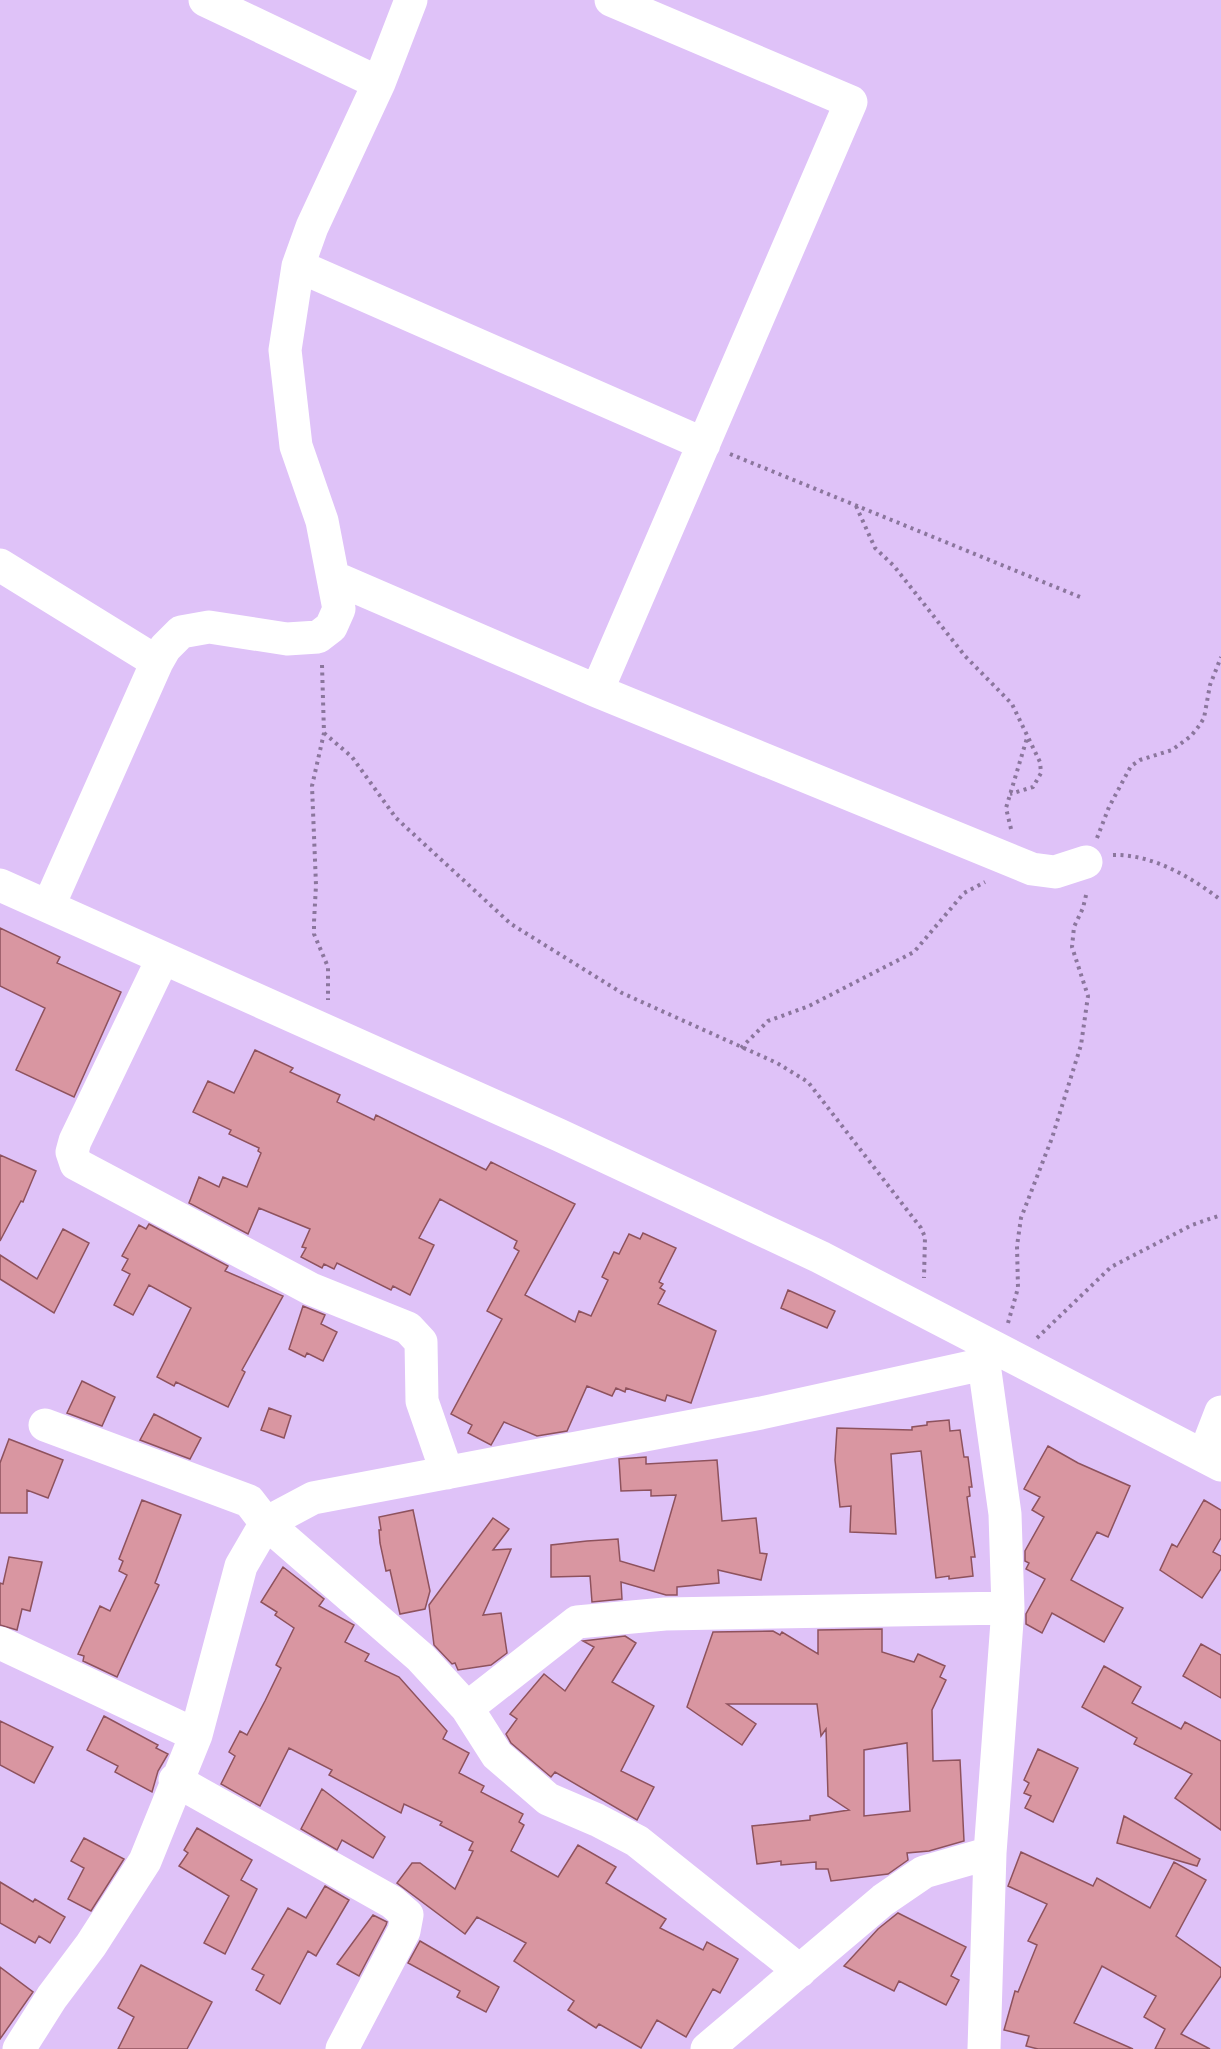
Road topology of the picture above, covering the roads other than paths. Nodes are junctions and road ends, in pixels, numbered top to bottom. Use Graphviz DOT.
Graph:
graph roads {
  1 [pos="205,0"];
  2 [pos="411,0"];
  3 [pos="611,0"];
  4 [pos="379,83"];
  5 [pos="298,266"];
  6 [pos="704,444"];
  7 [pos="0,565"];
  8 [pos="335,578"];
  9 [pos="157,662"];
  10 [pos="597,691"];
  11 [pos="1086,862"];
  12 [pos="0,886"];
  13 [pos="49,905"];
  14 [pos="163,958"];
  15 [pos="994,1353"];
  16 [pos="1221,1412"];
  17 [pos="45,1425"];
  18 [pos="1212,1460"];
  19 [pos="447,1473"];
  20 [pos="266,1523"];
  21 [pos="1008,1608"];
  22 [pos="0,1643"];
  23 [pos="467,1708"];
  24 [pos="196,1735"];
  25 [pos="175,1780"];
  26 [pos="990,1853"];
  27 [pos="800,1971"];
  28 [pos="19,2049"];
  29 [pos="342,2049"];
  30 [pos="707,2049"];
  31 [pos="984,2049"];
  1 -- 4 [label="street"];
  2 -- 4 [label="street"];
  3 -- 6 [label="street"];
  4 -- 5 [label="street"];
  5 -- 6 [label="street"];
  5 -- 8 [label="street"];
  6 -- 10 [label="street"];
  7 -- 9 [label="street"];
  8 -- 9 [label="street"];
  8 -- 10 [label="street"];
  9 -- 13 [label="street"];
  10 -- 11 [label="street"];
  12 -- 13 [label="street"];
  13 -- 14 [label="street"];
  14 -- 15 [label="street"];
  14 -- 19 [label="street"];
  15 -- 18 [label="street"];
  15 -- 19 [label="street"];
  15 -- 21 [label="street"];
  16 -- 18 [label="street"];
  17 -- 20 [label="street"];
  19 -- 20 [label="street"];
  20 -- 23 [label="street"];
  20 -- 24 [label="street"];
  21 -- 23 [label="street"];
  21 -- 26 [label="street"];
  22 -- 24 [label="street"];
  23 -- 27 [label="street"];
  24 -- 25 [label="street"];
  25 -- 28 [label="street"];
  25 -- 29 [label="street"];
  26 -- 27 [label="street"];
  26 -- 31 [label="street"];
  27 -- 30 [label="street"];
}
